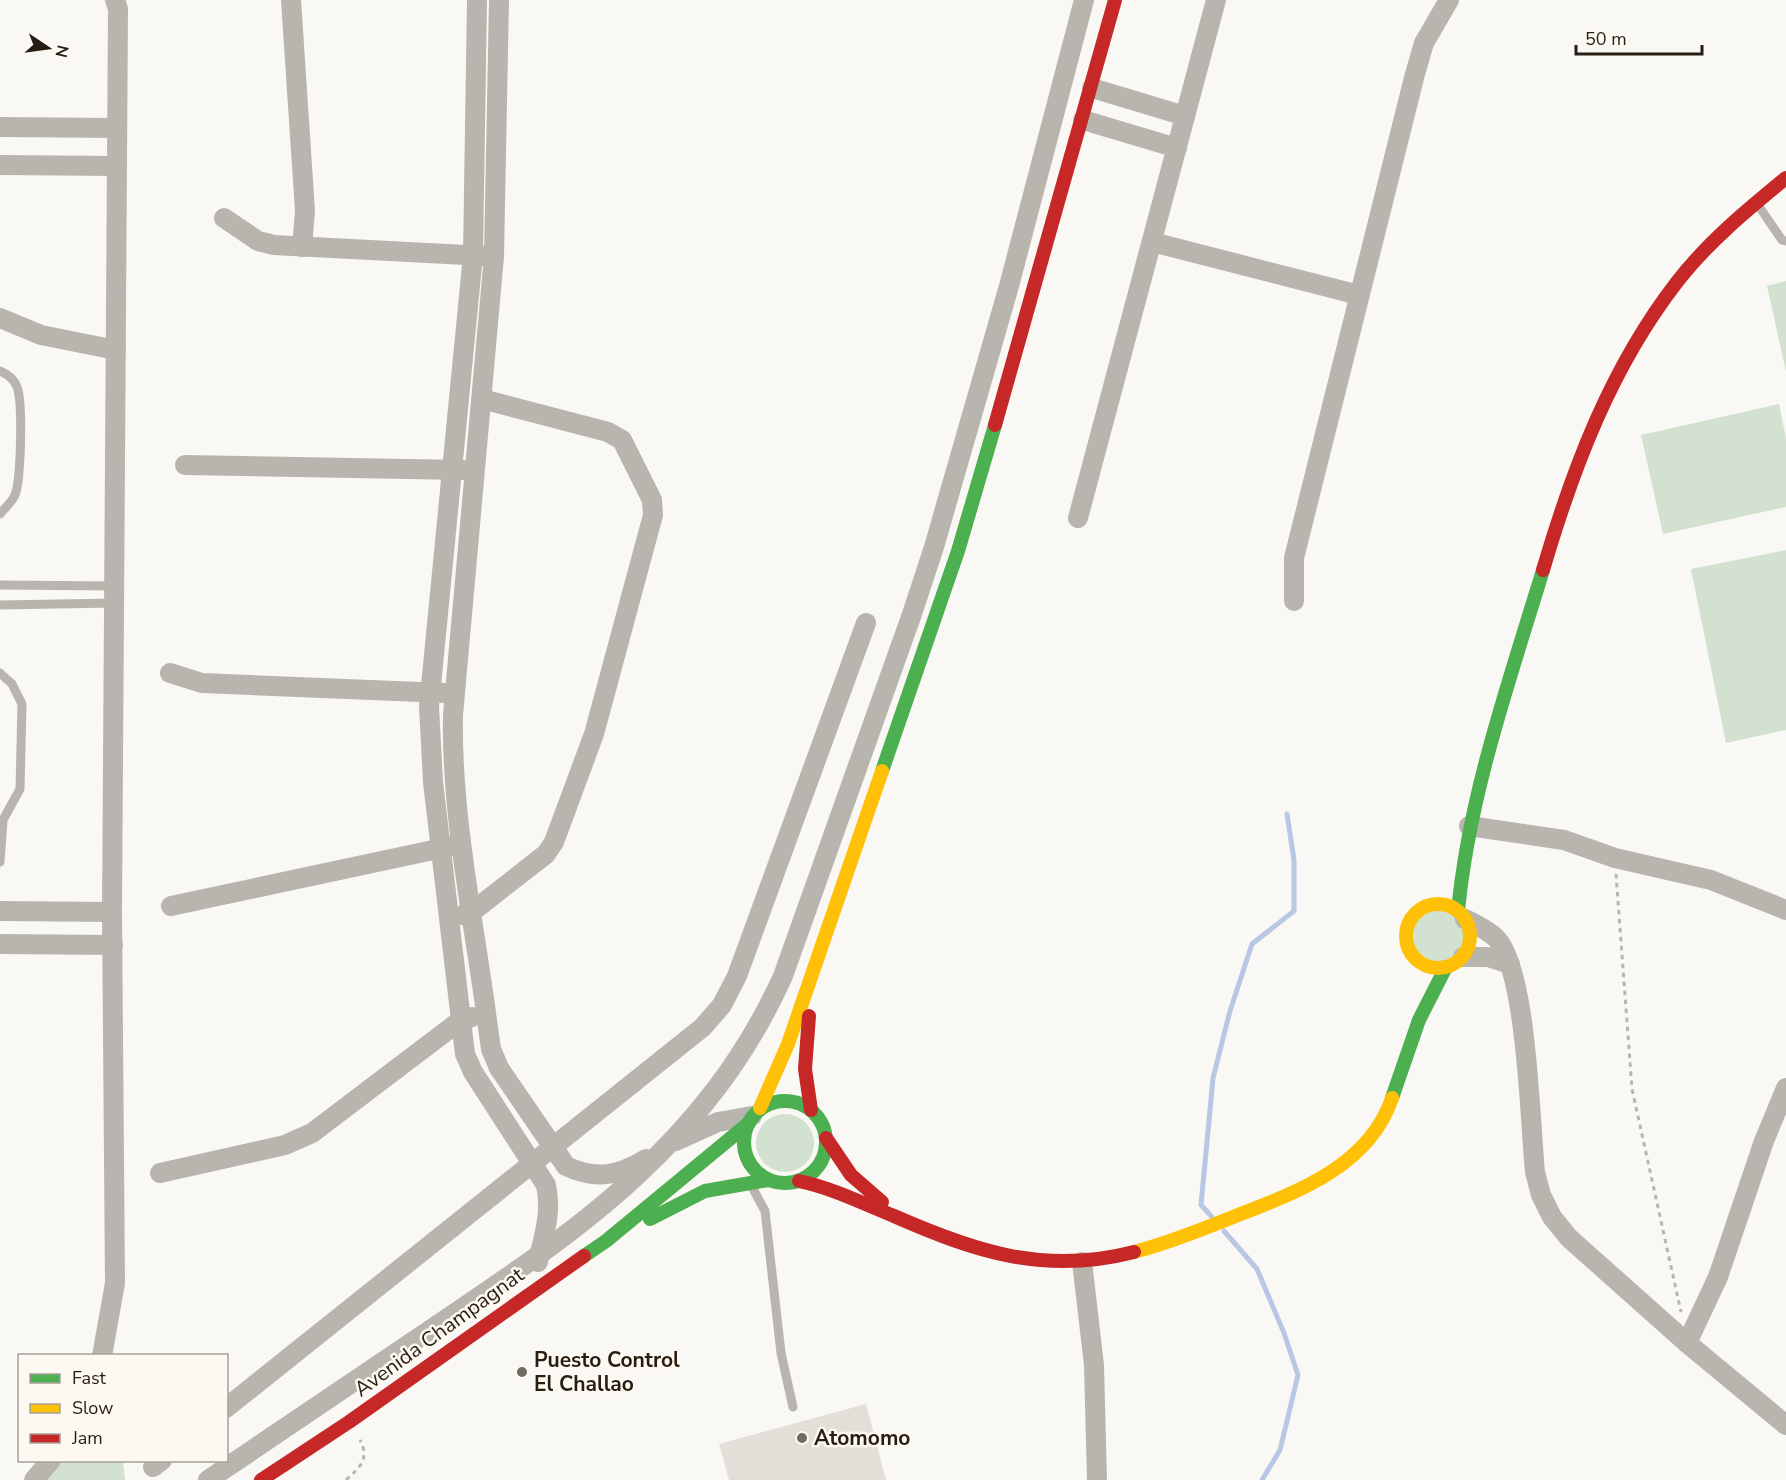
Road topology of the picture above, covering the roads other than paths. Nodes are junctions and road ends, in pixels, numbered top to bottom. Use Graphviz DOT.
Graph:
graph roads {
  1 [pos="115,0"];
  2 [pos="291,0"];
  3 [pos="477,0"];
  4 [pos="499,0"];
  5 [pos="1084,0"];
  6 [pos="1115,0"];
  7 [pos="1216,0"];
  8 [pos="1449,0"];
  9 [pos="1092,88"];
  10 [pos="1185,116"];
  11 [pos="1083,120"];
  12 [pos="0,127"];
  13 [pos="117,128"];
  14 [pos="1177,148"];
  15 [pos="0,165"];
  16 [pos="117,166"];
  17 [pos="1786,178"];
  18 [pos="1755,200"];
  19 [pos="224,218"];
  20 [pos="1786,241"];
  21 [pos="1152,242"];
  22 [pos="302,248"];
  23 [pos="473,255"];
  24 [pos="494,256"];
  25 [pos="1009,286"];
  26 [pos="1035,292"];
  27 [pos="1359,295"];
  28 [pos="0,318"];
  29 [pos="116,350"];
  30 [pos="0,371"];
  31 [pos="482,399"];
  32 [pos="977,399"];
  33 [pos="1003,404"];
  34 [pos="185,465"];
  35 [pos="453,469"];
  36 [pos="476,470"];
  37 [pos="0,514"];
  38 [pos="1078,518"];
  39 [pos="934,547"];
  40 [pos="958,551"];
  41 [pos="0,585"];
  42 [pos="115,594"];
  43 [pos="1294,602"];
  44 [pos="0,605"];
  45 [pos="912,614"];
  46 [pos="935,618"];
  47 [pos="866,623"];
  48 [pos="0,673"];
  49 [pos="170,673"];
  50 [pos="430,693"];
  51 [pos="456,693"];
  52 [pos="1469,826"];
  53 [pos="463,843"];
  54 [pos="441,849"];
  55 [pos="0,862"];
  56 [pos="1450,867"];
  57 [pos="1440,886"];
  58 [pos="1430,904"];
  59 [pos="171,906"];
  60 [pos="1786,910"];
  61 [pos="0,911"];
  62 [pos="473,911"];
  63 [pos="112,912"];
  64 [pos="1462,915"];
  65 [pos="449,920"];
  66 [pos="0,944"];
  67 [pos="113,945"];
  68 [pos="1410,953"];
  69 [pos="1463,957"];
  70 [pos="816,961"];
  71 [pos="1510,964"];
  72 [pos="1446,967"];
  73 [pos="1412,971"];
  74 [pos="1411,1003"];
  75 [pos="486,1013"];
  76 [pos="461,1020"];
  77 [pos="1406,1053"];
  78 [pos="1786,1088"];
  79 [pos="811,1110"];
  80 [pos="754,1116"];
  81 [pos="826,1138"];
  82 [pos="672,1143"];
  83 [pos="552,1146"];
  84 [pos="531,1162"];
  85 [pos="160,1173"];
  86 [pos="768,1180"];
  87 [pos="799,1181"];
  88 [pos="750,1183"];
  89 [pos="904,1219"];
  90 [pos="606,1241"];
  91 [pos="539,1257"];
  92 [pos="1082,1262"];
  93 [pos="530,1292"];
  94 [pos="1687,1343"];
  95 [pos="102,1354"];
  96 [pos="228,1406"];
  97 [pos="793,1407"];
  98 [pos="1786,1425"];
  99 [pos="296,1458"];
  100 [pos="50,1462"];
  101 [pos="34,1480"];
  102 [pos="208,1480"];
  103 [pos="261,1480"];
  104 [pos="280,1480"];
  105 [pos="1097,1480"];
  1 -- 13 [label="street"];
  2 -- 22 [label="street"];
  3 -- 23 [label="street"];
  4 -- 24 [label="street"];
  5 -- 25 [label="street"];
  6 -- 9 [label="main road"];
  7 -- 10 [label="street"];
  8 -- 27 [label="street"];
  9 -- 10 [label="street"];
  9 -- 11 [label="main road"];
  10 -- 14 [label="street"];
  11 -- 14 [label="street"];
  11 -- 26 [label="main road"];
  12 -- 13 [label="street"];
  13 -- 16 [label="street"];
  14 -- 21 [label="street"];
  15 -- 16 [label="street"];
  16 -- 29 [label="street"];
  17 -- 18 [label="main road"];
  18 -- 20 [label="lane"];
  18 -- 52 [label="main road"];
  19 -- 22 [label="street"];
  21 -- 27 [label="street"];
  21 -- 38 [label="street"];
  22 -- 23 [label="street"];
  23 -- 24 [label="street"];
  23 -- 35 [label="street"];
  24 -- 31 [label="street"];
  25 -- 26 [label="street"];
  25 -- 32 [label="street"];
  26 -- 33 [label="main road"];
  27 -- 43 [label="street"];
  28 -- 29 [label="street"];
  29 -- 42 [label="street"];
  30 -- 37 [label="lane"];
  31 -- 36 [label="street"];
  31 -- 62 [label="street"];
  32 -- 33 [label="street"];
  32 -- 39 [label="street"];
  33 -- 40 [label="main road"];
  34 -- 35 [label="street"];
  35 -- 36 [label="street"];
  35 -- 50 [label="street"];
  36 -- 51 [label="street"];
  39 -- 40 [label="street"];
  39 -- 45 [label="street"];
  40 -- 46 [label="main road"];
  41 -- 42 [label="lane"];
  42 -- 44 [label="lane"];
  42 -- 63 [label="street"];
  45 -- 46 [label="street"];
  45 -- 82 [label="street"];
  46 -- 70 [label="main road"];
  47 -- 83 [label="street"];
  48 -- 55 [label="lane"];
  49 -- 50 [label="street"];
  50 -- 51 [label="street"];
  50 -- 54 [label="street"];
  51 -- 53 [label="street"];
  52 -- 56 [label="main road"];
  52 -- 60 [label="street"];
  52 -- 64 [label="main road"];
  53 -- 54 [label="street"];
  53 -- 62 [label="street"];
  54 -- 59 [label="street"];
  54 -- 65 [label="street"];
  57 -- 58 [label="main road"];
  58 -- 64 [label="main road"];
  58 -- 68 [label="main road"];
  61 -- 63 [label="street"];
  62 -- 65 [label="street"];
  62 -- 75 [label="street"];
  63 -- 67 [label="street"];
  64 -- 69 [label="main road"];
  64 -- 71 [label="street"];
  65 -- 76 [label="street"];
  66 -- 67 [label="street"];
  67 -- 95 [label="street"];
  68 -- 72 [label="main road"];
  68 -- 73 [label="main road"];
  69 -- 71 [label="street"];
  69 -- 72 [label="main road"];
  70 -- 79 [label="main road"];
  70 -- 80 [label="main road"];
  71 -- 94 [label="street"];
  72 -- 77 [label="main road"];
  74 -- 77 [label="main road"];
  75 -- 76 [label="street"];
  75 -- 83 [label="street"];
  76 -- 84 [label="street"];
  76 -- 85 [label="street"];
  77 -- 92 [label="main road"];
  78 -- 94 [label="street"];
  79 -- 80 [label="main road"];
  79 -- 81 [label="main road"];
  80 -- 82 [label="street"];
  80 -- 86 [label="main road"];
  80 -- 90 [label="main road, Avenida Champagnat"];
  81 -- 87 [label="main road"];
  81 -- 89 [label="main road"];
  82 -- 83 [label="street"];
  82 -- 91 [label="street"];
  83 -- 84 [label="street"];
  84 -- 91 [label="street"];
  84 -- 96 [label="street"];
  86 -- 87 [label="main road"];
  86 -- 88 [label="main road, Avenida Champagnat"];
  87 -- 89 [label="main road"];
  88 -- 90 [label="main road, Avenida Champagnat"];
  88 -- 97 [label="lane"];
  89 -- 92 [label="main road"];
  90 -- 93 [label="main road, Avenida Champagnat"];
  91 -- 93 [label="street"];
  91 -- 102 [label="street"];
  92 -- 105 [label="street"];
  93 -- 99 [label="main road, Avenida Champagnat"];
  94 -- 98 [label="street"];
  99 -- 103 [label="main road, Avenida Champagnat"];
  99 -- 104 [label="main road, Avenida Champagnat"];
  100 -- 101 [label="street"];
}
